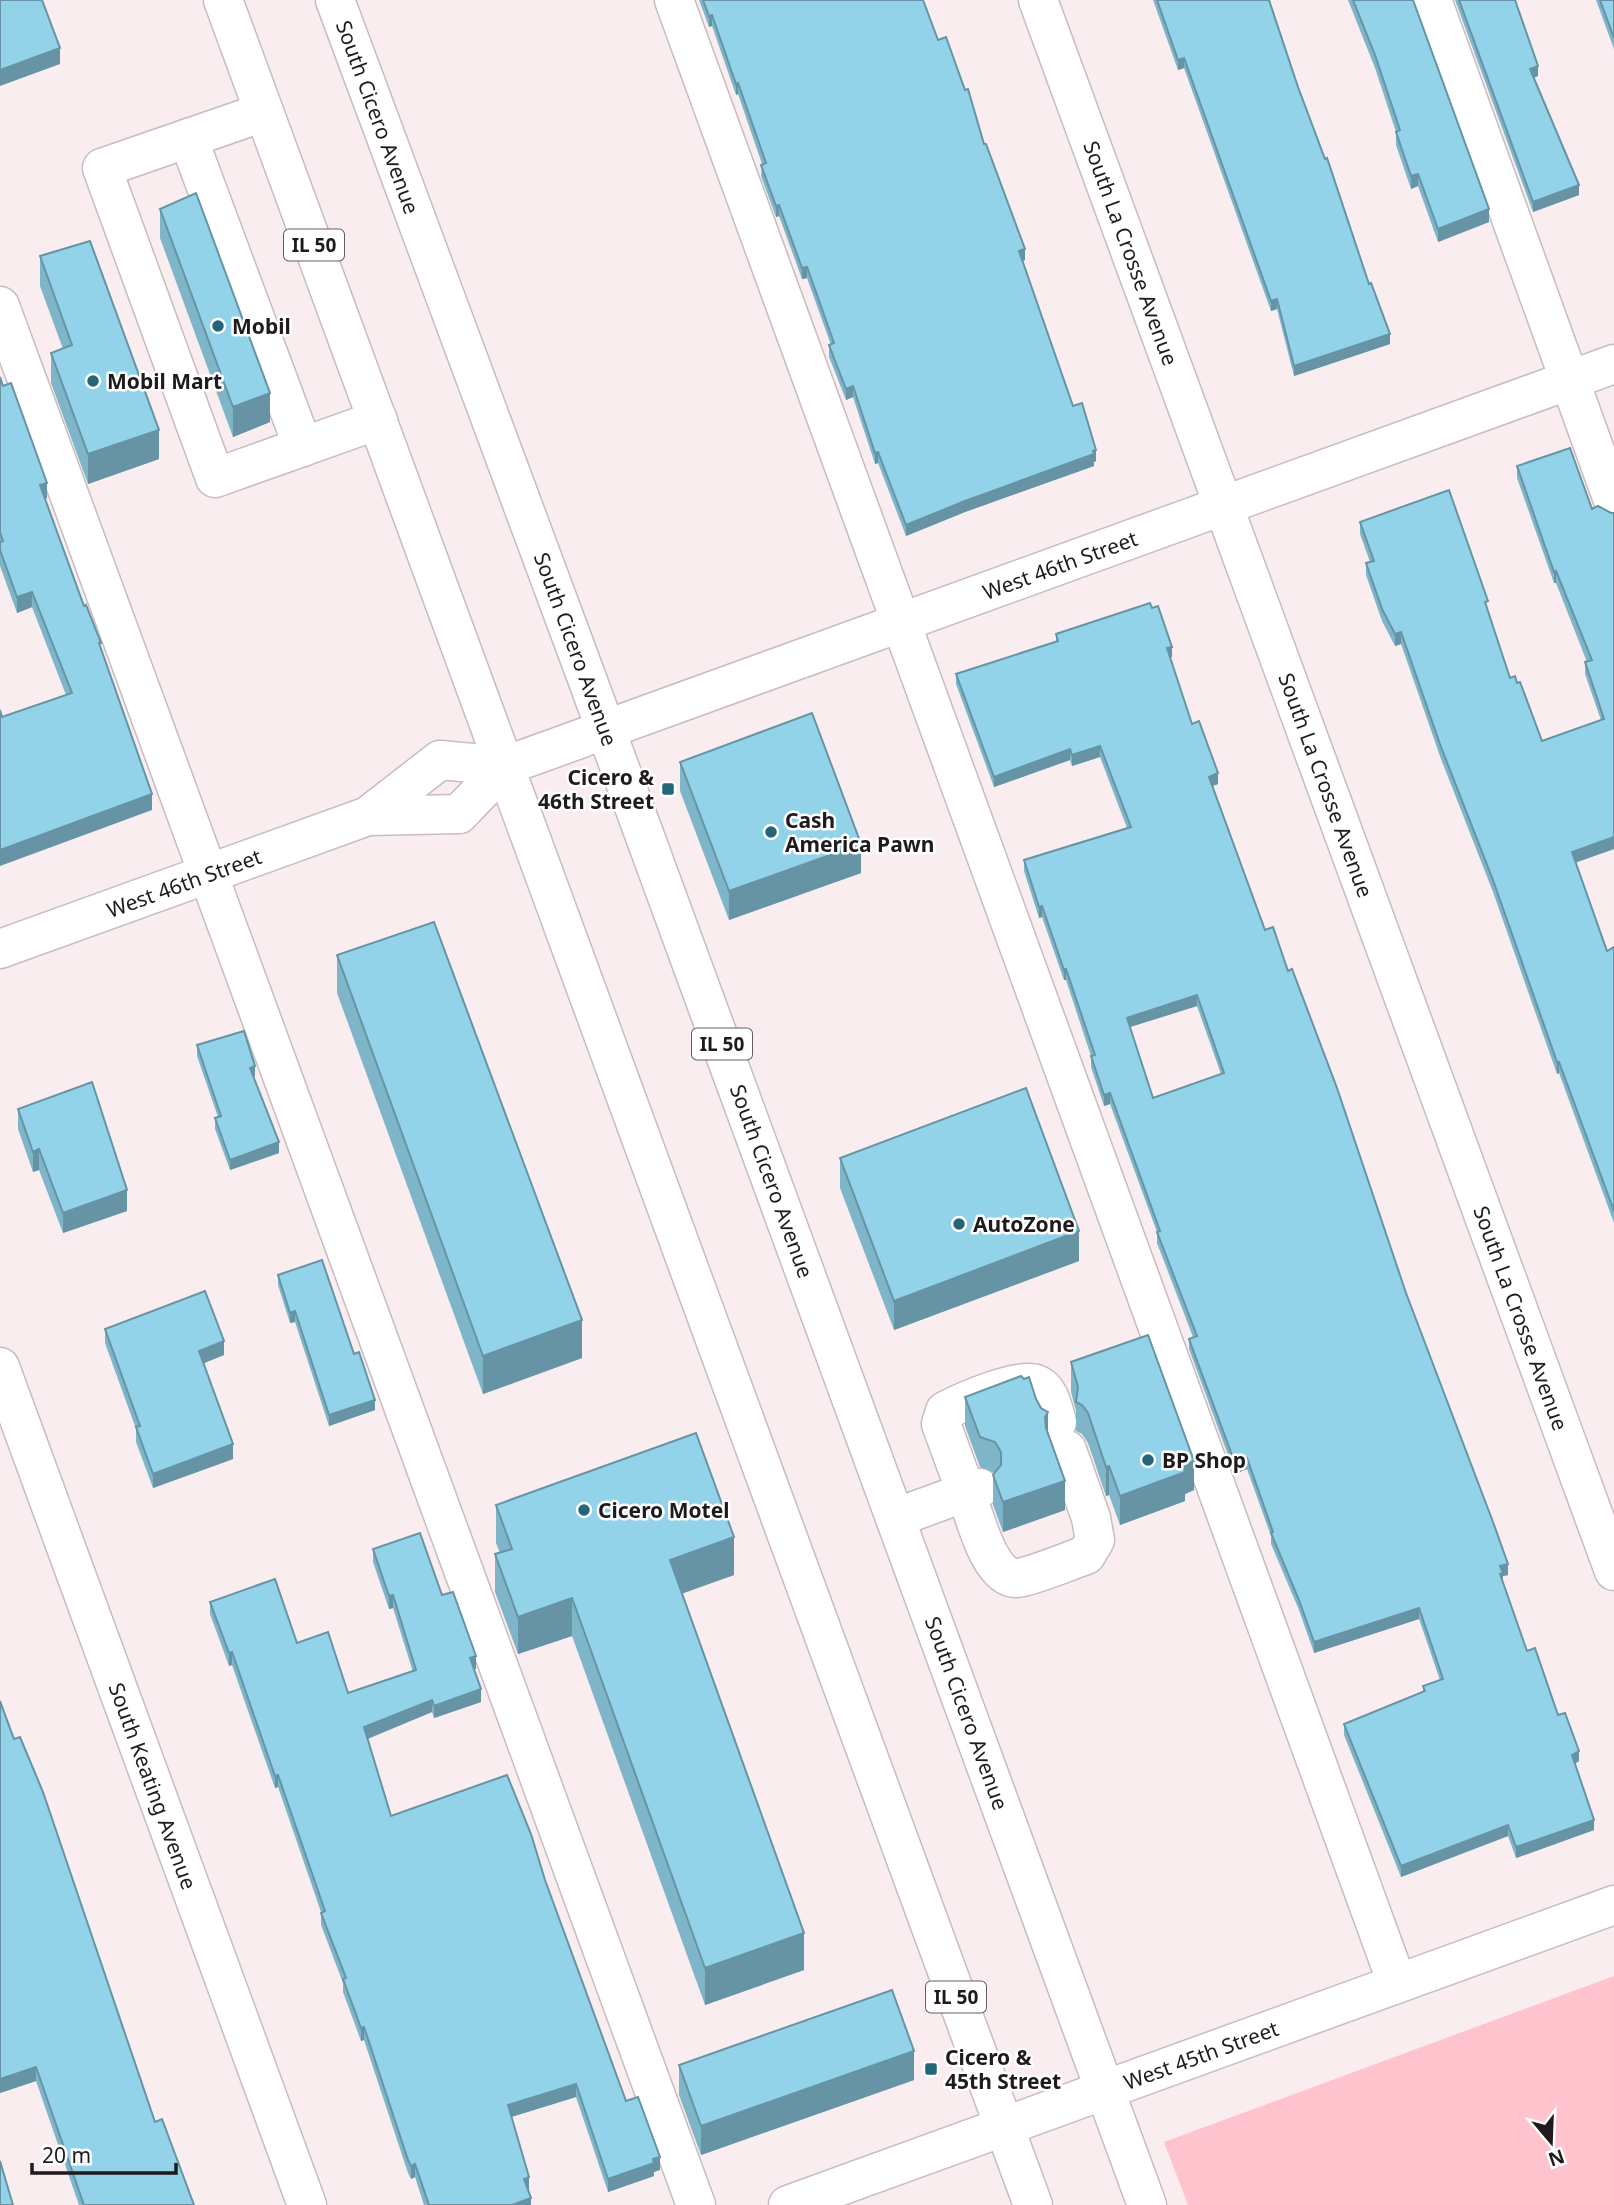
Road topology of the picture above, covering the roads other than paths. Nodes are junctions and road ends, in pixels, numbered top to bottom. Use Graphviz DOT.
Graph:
graph roads {
  1 [pos="223,0"];
  2 [pos="674,0"];
  3 [pos="1038,0"];
  4 [pos="1432,0"];
  5 [pos="340,1"];
  6 [pos="264,112"];
  7 [pos="188,138"];
  8 [pos="0,306"];
  9 [pos="1614,364"];
  10 [pos="1568,381"];
  11 [pos="378,420"];
  12 [pos="303,447"];
  13 [pos="1614,503"];
  14 [pos="1224,506"];
  15 [pos="902,623"];
  16 [pos="606,730"];
  17 [pos="505,766"];
  18 [pos="368,816"];
  19 [pos="208,874"];
  20 [pos="0,949"];
  21 [pos="0,1367"];
  22 [pos="973,1490"];
  23 [pos="895,1518"];
  24 [pos="1614,1571"];
  25 [pos="1614,1905"];
  26 [pos="1397,1983"];
  27 [pos="1105,2090"];
  28 [pos="1003,2127"];
  29 [pos="307,2205"];
  30 [pos="696,2205"];
  31 [pos="788,2205"];
  32 [pos="1033,2205"];
  33 [pos="1147,2205"];
  1 -- 6 [label="street, IL 50"];
  2 -- 15 [label="street"];
  3 -- 14 [label="street, South La Crosse Avenue"];
  4 -- 10 [label="street"];
  5 -- 16 [label="street, South Cicero Avenue / IL 50"];
  6 -- 7 [label="street"];
  6 -- 11 [label="street, IL 50"];
  7 -- 12 [label="street"];
  7 -- 12 [label="street"];
  8 -- 19 [label="street"];
  9 -- 10 [label="street, West 46th Street"];
  10 -- 13 [label="street"];
  10 -- 14 [label="street, West 46th Street"];
  11 -- 12 [label="street"];
  11 -- 17 [label="street, IL 50"];
  14 -- 15 [label="street, West 46th Street"];
  14 -- 24 [label="street, South La Crosse Avenue"];
  15 -- 16 [label="street, West 46th Street"];
  15 -- 26 [label="street"];
  16 -- 17 [label="street, West 46th Street"];
  16 -- 23 [label="street, South Cicero Avenue / IL 50"];
  17 -- 18 [label="street, West 46th Street"];
  17 -- 18 [label="street, West 46th Street"];
  17 -- 28 [label="street, IL 50"];
  18 -- 19 [label="street, West 46th Street"];
  19 -- 20 [label="street, West 46th Street"];
  19 -- 30 [label="street"];
  21 -- 29 [label="street, South Keating Avenue"];
  22 -- 22 [label="street"];
  22 -- 23 [label="street"];
  23 -- 27 [label="street, South Cicero Avenue / IL 50"];
  25 -- 26 [label="street, West 45th Street"];
  26 -- 27 [label="street, West 45th Street"];
  27 -- 28 [label="street, West 45th Street"];
  27 -- 33 [label="street, South Cicero Avenue / IL 50"];
  28 -- 31 [label="street, West 45th Street"];
  28 -- 32 [label="street, IL 50"];
}
